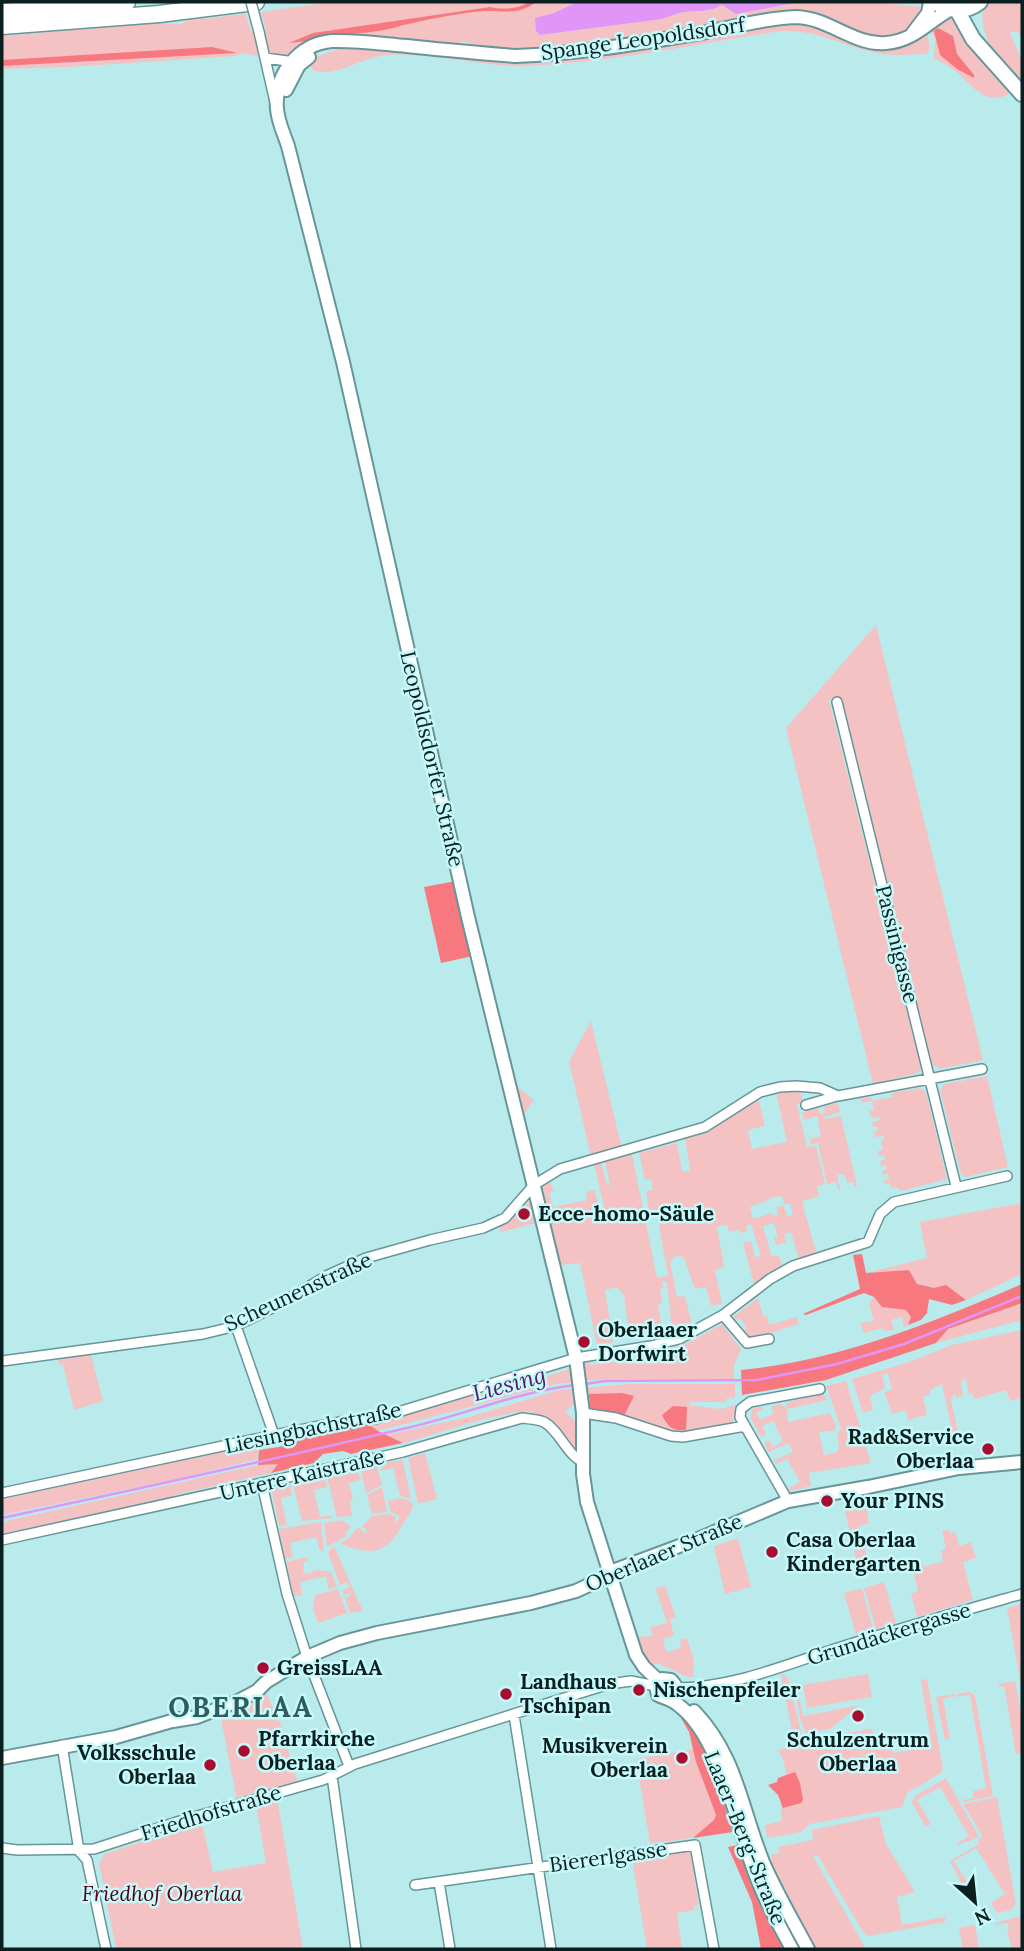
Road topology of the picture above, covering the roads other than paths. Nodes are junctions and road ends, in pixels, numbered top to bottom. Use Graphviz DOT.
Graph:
graph roads {
  1 [pos="127,2"];
  2 [pos="251,2"];
  3 [pos="256,2"];
  4 [pos="933,2"];
  5 [pos="978,4"];
  6 [pos="954,10"];
  7 [pos="2,12"];
  8 [pos="2,26"];
  9 [pos="912,34"];
  10 [pos="983,49"];
  11 [pos="265,58"];
  12 [pos="296,63"];
  13 [pos="282,86"];
  14 [pos="1022,94"];
  15 [pos="277,106"];
  16 [pos="288,146"];
  17 [pos="837,702"];
  18 [pos="982,1069"];
  19 [pos="930,1079"];
  20 [pos="838,1096"];
  21 [pos="806,1105"];
  22 [pos="1007,1175"];
  23 [pos="534,1185"];
  24 [pos="956,1186"];
  25 [pos="723,1315"];
  26 [pos="236,1326"];
  27 [pos="769,1339"];
  28 [pos="576,1358"];
  29 [pos="2,1361"];
  30 [pos="820,1389"];
  31 [pos="583,1413"];
  32 [pos="745,1426"];
  33 [pos="274,1435"];
  34 [pos="583,1462"];
  35 [pos="1022,1462"];
  36 [pos="262,1484"];
  37 [pos="2,1493"];
  38 [pos="788,1501"];
  39 [pos="2,1540"];
  40 [pos="610,1574"];
  41 [pos="1022,1594"];
  42 [pos="307,1657"];
  43 [pos="639,1662"];
  44 [pos="631,1681"];
  45 [pos="714,1685"];
  46 [pos="667,1687"];
  47 [pos="695,1688"];
  48 [pos="685,1701"];
  49 [pos="514,1715"];
  50 [pos="62,1745"];
  51 [pos="2,1758"];
  52 [pos="349,1766"];
  53 [pos="332,1776"];
  54 [pos="2,1848"];
  55 [pos="79,1850"];
  56 [pos="538,1867"];
  57 [pos="439,1882"];
  58 [pos="415,1885"];
  59 [pos="106,1949"];
  60 [pos="356,1949"];
  61 [pos="450,1949"];
  62 [pos="551,1949"];
  63 [pos="714,1949"];
  64 [pos="792,1949"];
  65 [pos="808,1949"];
  1 -- 7 [label="highway"];
  2 -- 11 [label="street, Leopoldsdorfer Straße, bridge"];
  3 -- 8 [label="highway"];
  4 -- 6 [label="main road"];
  4 -- 9 [label="main road"];
  5 -- 6 [label="main road"];
  5 -- 10 [label="main road"];
  6 -- 9 [label="main road, Spange Leopoldsdorf"];
  6 -- 10 [label="main road"];
  9 -- 12 [label="main road, Spange Leopoldsdorf"];
  10 -- 14 [label="main road"];
  11 -- 12 [label="street"];
  11 -- 13 [label="street, Leopoldsdorfer Straße"];
  11 -- 15 [label="street, Leopoldsdorfer Straße"];
  12 -- 13 [label="main road"];
  13 -- 15 [label="main road, Leopoldsdorfer Straße"];
  13 -- 16 [label="main road, Leopoldsdorfer Straße"];
  15 -- 16 [label="main road, Leopoldsdorfer Straße"];
  16 -- 23 [label="main road, Leopoldsdorfer Straße"];
  17 -- 19 [label="street, Passinigasse"];
  18 -- 19 [label="street"];
  19 -- 20 [label="street"];
  19 -- 24 [label="street, Passinigasse"];
  20 -- 21 [label="street"];
  20 -- 23 [label="street"];
  22 -- 24 [label="street, Liesingbachstraße"];
  23 -- 26 [label="street, Scheunenstraße"];
  23 -- 28 [label="main road, Leopoldsdorfer Straße"];
  24 -- 25 [label="street, Liesingbachstraße"];
  25 -- 27 [label="street"];
  25 -- 28 [label="street, Liesingbachstraße"];
  26 -- 29 [label="street, Scheunenstraße"];
  26 -- 33 [label="street"];
  28 -- 31 [label="main road, Leopoldsdorfer Straße"];
  28 -- 33 [label="street, Liesingbachstraße"];
  30 -- 32 [label="street"];
  31 -- 32 [label="street"];
  31 -- 34 [label="main road"];
  32 -- 38 [label="street"];
  33 -- 37 [label="street, Liesingbachstraße"];
  34 -- 36 [label="street, Untere Kaistraße"];
  34 -- 40 [label="main road"];
  35 -- 38 [label="main road, Oberlaaer Straße"];
  36 -- 39 [label="street, Untere Kaistraße"];
  36 -- 42 [label="street"];
  38 -- 40 [label="main road, Oberlaaer Straße"];
  40 -- 42 [label="main road, Oberlaaer Straße"];
  40 -- 43 [label="main road"];
  41 -- 45 [label="street, Grundäckergasse"];
  42 -- 50 [label="main road, Oberlaaer Straße"];
  42 -- 52 [label="street"];
  43 -- 44 [label="street"];
  43 -- 46 [label="main road"];
  44 -- 46 [label="street, Friedhofstraße"];
  44 -- 49 [label="street, Friedhofstraße"];
  45 -- 46 [label="street, Grundäckergasse"];
  45 -- 47 [label="street, Grundäckergasse"];
  46 -- 47 [label="street, Grundäckergasse"];
  46 -- 48 [label="main road, Laaer-Berg-Straße"];
  46 -- 64 [label="main road, Laaer-Berg-Straße"];
  47 -- 48 [label="street"];
  48 -- 65 [label="main road, Laaer-Berg-Straße"];
  49 -- 52 [label="street, Friedhofstraße"];
  49 -- 56 [label="street"];
  50 -- 51 [label="main road"];
  50 -- 55 [label="street"];
  52 -- 53 [label="street, Friedhofstraße"];
  53 -- 55 [label="street, Friedhofstraße"];
  53 -- 60 [label="street"];
  54 -- 55 [label="street, Friedhofstraße"];
  55 -- 59 [label="street"];
  56 -- 57 [label="street, Biererlgasse"];
  56 -- 62 [label="street"];
  56 -- 63 [label="street, Biererlgasse"];
  57 -- 58 [label="street, Biererlgasse"];
  57 -- 61 [label="street"];
}
